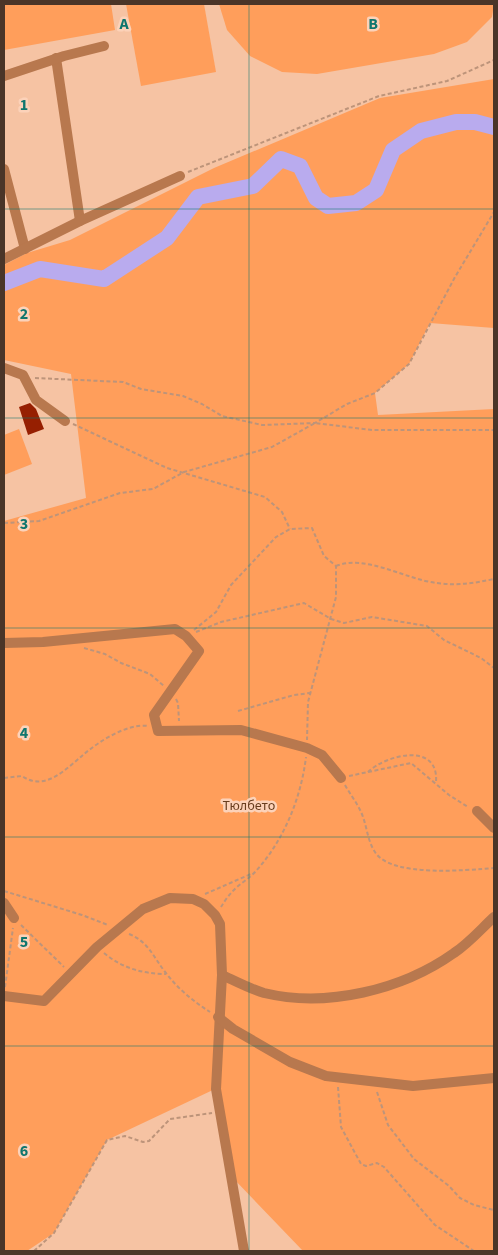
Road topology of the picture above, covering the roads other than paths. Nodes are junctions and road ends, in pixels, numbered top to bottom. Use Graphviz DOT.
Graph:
graph roads {
  1 [pos="104,46"];
  2 [pos="56,58"];
  3 [pos="4,76"];
  4 [pos="4,170"];
  5 [pos="180,176"];
  6 [pos="80,221"];
  7 [pos="26,248"];
  8 [pos="4,259"];
  9 [pos="4,368"];
  10 [pos="65,421"];
  11 [pos="4,642"];
  12 [pos="341,778"];
  13 [pos="477,811"];
  14 [pos="494,828"];
  15 [pos="4,903"];
  16 [pos="494,917"];
  17 [pos="14,918"];
  18 [pos="222,975"];
  19 [pos="4,993"];
  20 [pos="218,1018"];
  21 [pos="494,1078"];
  22 [pos="244,1251"];
  1 -- 2 [label="street"];
  2 -- 3 [label="street"];
  2 -- 6 [label="street"];
  4 -- 7 [label="street"];
  5 -- 6 [label="street"];
  6 -- 7 [label="street"];
  7 -- 8 [label="street"];
  9 -- 10 [label="street"];
  11 -- 12 [label="street"];
  13 -- 14 [label="street"];
  15 -- 17 [label="street"];
  16 -- 18 [label="street"];
  18 -- 19 [label="street"];
  18 -- 20 [label="street"];
  20 -- 21 [label="street"];
  20 -- 22 [label="street"];
}
